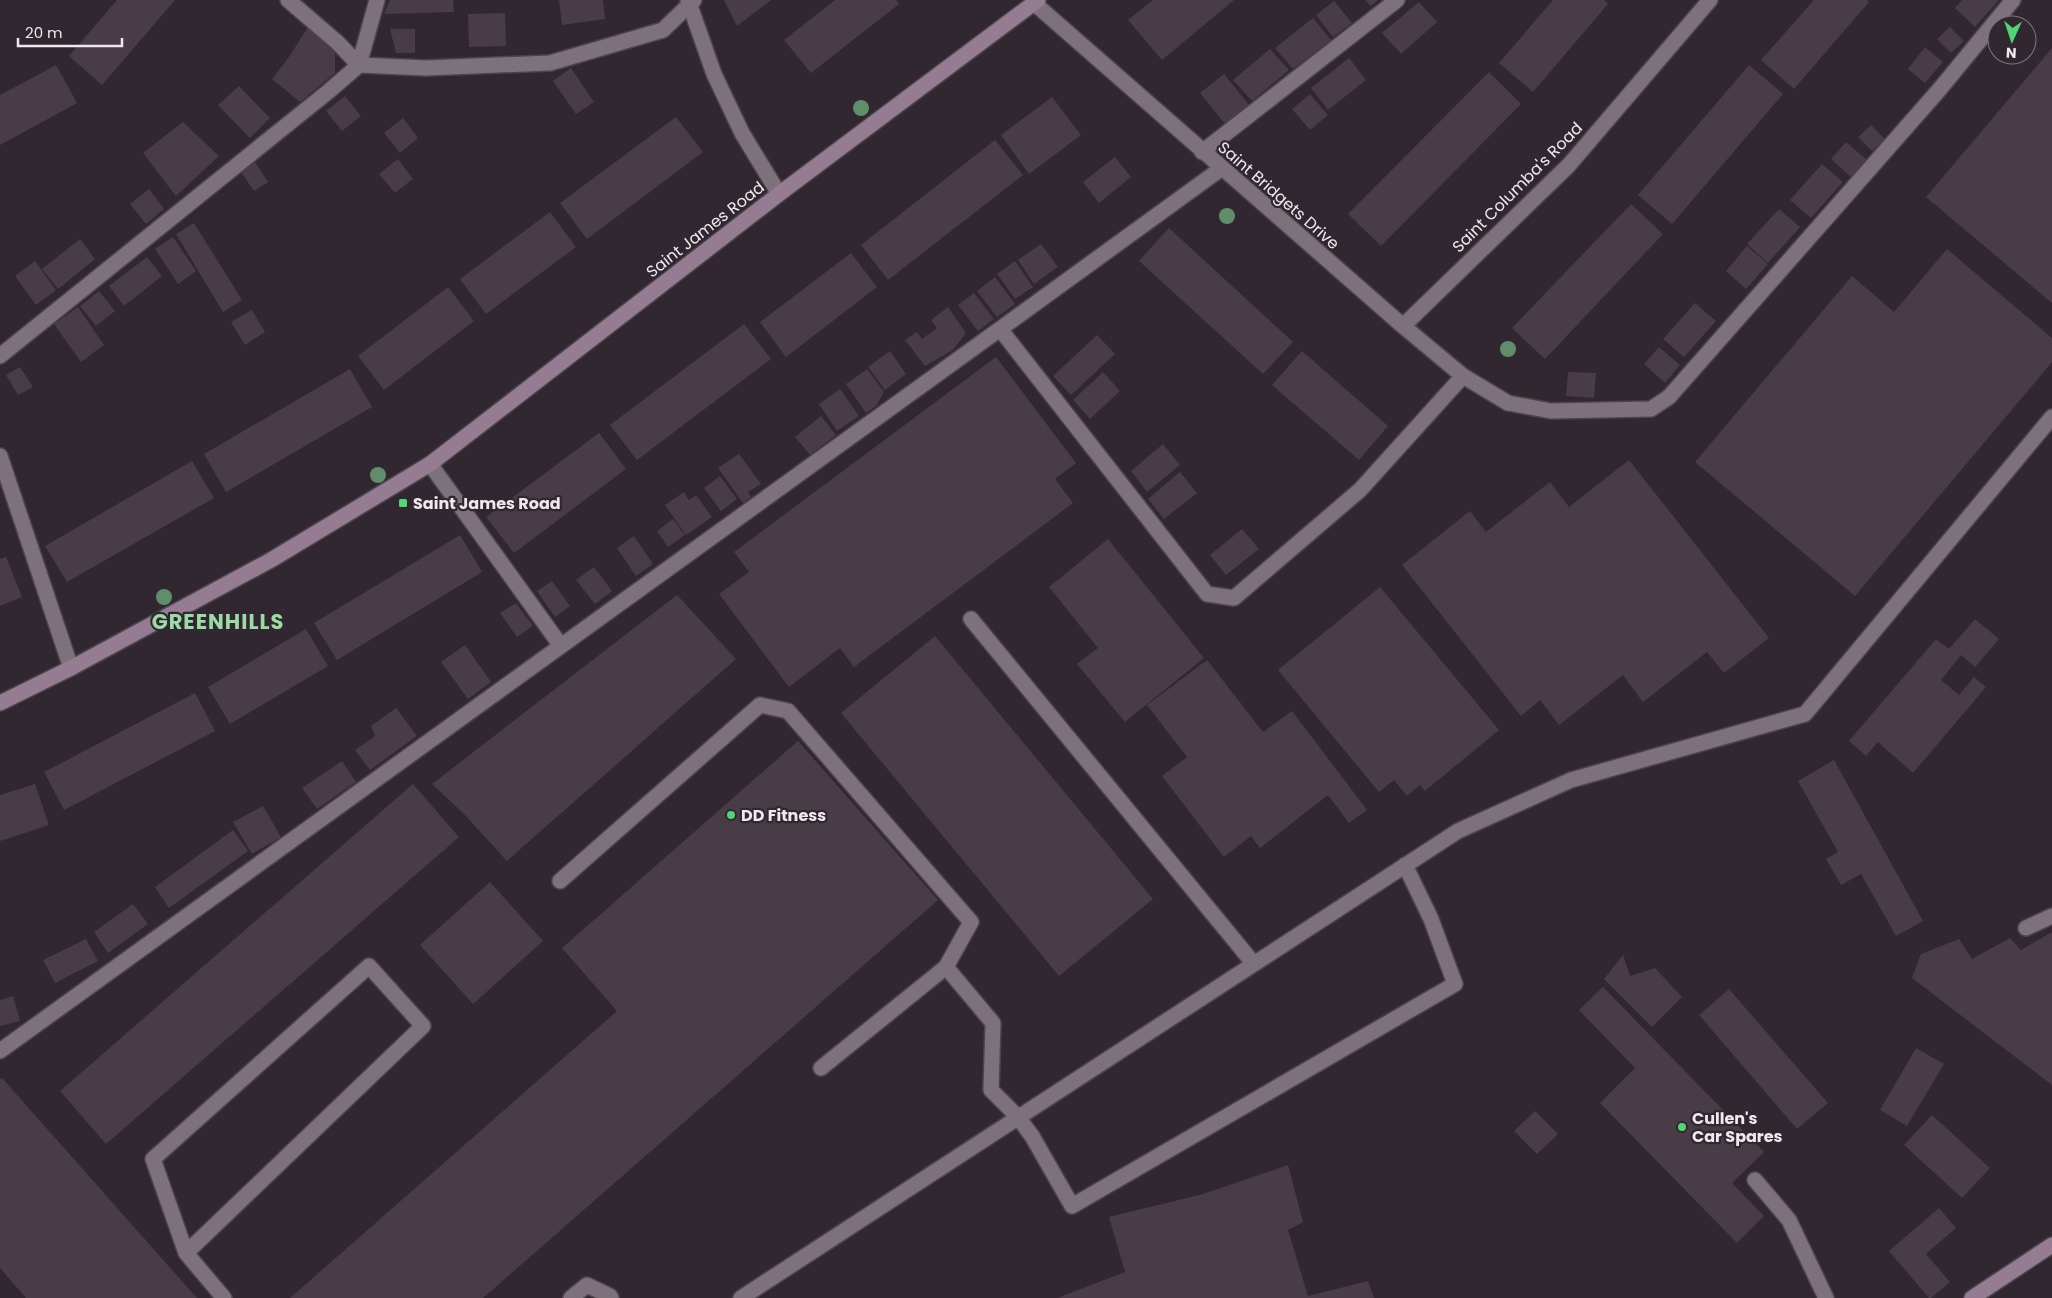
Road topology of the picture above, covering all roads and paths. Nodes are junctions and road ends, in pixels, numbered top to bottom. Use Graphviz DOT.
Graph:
graph roads {
  1 [pos="288,0"];
  2 [pos="377,0"];
  3 [pos="1397,0"];
  4 [pos="1710,0"];
  5 [pos="2013,0"];
  6 [pos="690,2"];
  7 [pos="1036,2"];
  8 [pos="359,64"];
  9 [pos="1202,152"];
  10 [pos="1222,168"];
  11 [pos="779,194"];
  12 [pos="1403,326"];
  13 [pos="1000,329"];
  14 [pos="0,356"];
  15 [pos="1463,376"];
  16 [pos="2052,417"];
  17 [pos="0,456"];
  18 [pos="430,464"];
  19 [pos="971,620"];
  20 [pos="561,646"];
  21 [pos="71,668"];
  22 [pos="0,703"];
  23 [pos="1405,865"];
  24 [pos="560,881"];
  25 [pos="2052,916"];
  26 [pos="2026,928"];
  27 [pos="1254,964"];
  28 [pos="946,967"];
  29 [pos="0,1051"];
  30 [pos="821,1068"];
  31 [pos="1018,1118"];
  32 [pos="1755,1180"];
  33 [pos="2052,1245"];
  34 [pos="186,1253"];
  35 [pos="224,1298"];
  36 [pos="570,1298"];
  37 [pos="611,1298"];
  38 [pos="741,1298"];
  39 [pos="1826,1298"];
  40 [pos="1972,1298"];
  1 -- 8 [label="street"];
  2 -- 8 [label="street"];
  3 -- 9 [label="street"];
  4 -- 12 [label="street, Saint Columba's Road"];
  5 -- 15 [label="street, Saint Bridgets Drive"];
  6 -- 8 [label="street"];
  6 -- 11 [label="street"];
  7 -- 9 [label="street, Saint Bridgets Drive"];
  7 -- 11 [label="street, Saint James Road"];
  8 -- 14 [label="street"];
  9 -- 10 [label="street, Saint Bridgets Drive"];
  10 -- 12 [label="street, Saint Bridgets Drive"];
  10 -- 13 [label="street"];
  11 -- 18 [label="street, Saint James Road"];
  12 -- 15 [label="street, Saint Bridgets Drive"];
  13 -- 15 [label="street"];
  13 -- 20 [label="street"];
  16 -- 23 [label="street"];
  17 -- 21 [label="street"];
  18 -- 20 [label="street"];
  18 -- 21 [label="street, Saint James Road"];
  19 -- 27 [label="street"];
  20 -- 29 [label="street"];
  21 -- 22 [label="street, Saint James Road"];
  23 -- 27 [label="street"];
  23 -- 31 [label="street"];
  24 -- 28 [label="street"];
  25 -- 26 [label="street"];
  27 -- 31 [label="street"];
  28 -- 30 [label="street"];
  28 -- 31 [label="street"];
  31 -- 38 [label="street"];
  32 -- 39 [label="street"];
  33 -- 40 [label="street"];
  34 -- 34 [label="street"];
  34 -- 35 [label="street"];
  36 -- 37 [label="street"];
}
